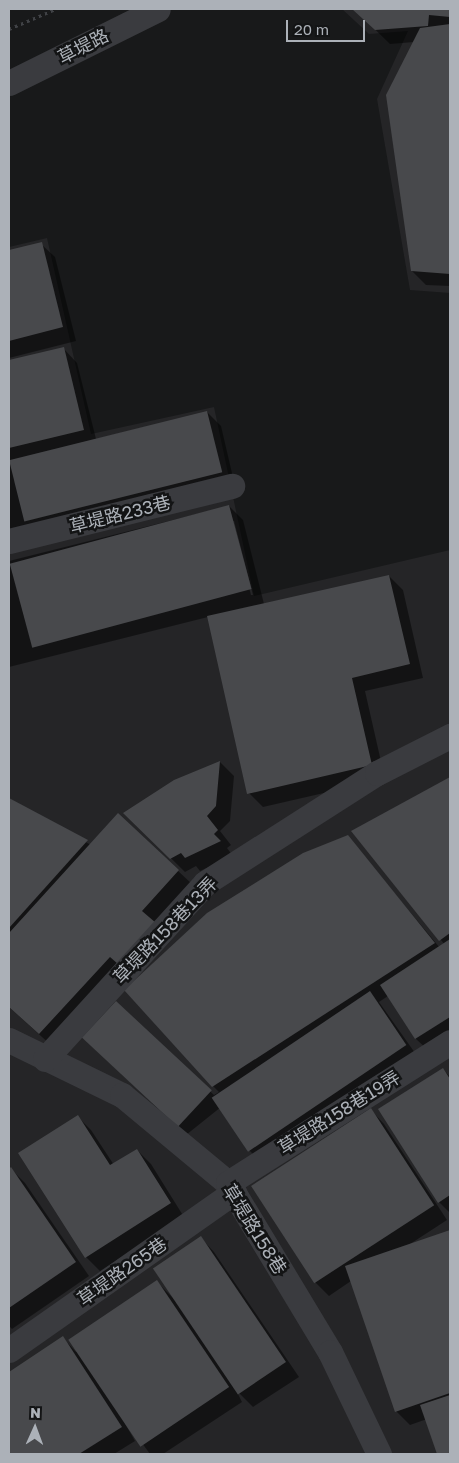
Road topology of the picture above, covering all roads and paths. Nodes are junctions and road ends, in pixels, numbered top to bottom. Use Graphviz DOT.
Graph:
graph roads {
  1 [pos="56,9"];
  2 [pos="158,9"];
  3 [pos="9,29"];
  4 [pos="9,83"];
  5 [pos="232,486"];
  6 [pos="9,542"];
  7 [pos="450,736"];
  8 [pos="9,1040"];
  9 [pos="450,1042"];
  10 [pos="45,1059"];
  11 [pos="231,1187"];
  12 [pos="9,1350"];
  13 [pos="380,1454"];
  1 -- 3 [label="path"];
  2 -- 4 [label="street, 草堤路"];
  5 -- 6 [label="street, 草堤路233巷"];
  7 -- 10 [label="street, 草堤路158巷13弄"];
  8 -- 10 [label="street, 草堤路158巷"];
  9 -- 11 [label="street, 草堤路158巷19弄"];
  10 -- 11 [label="street, 草堤路158巷"];
  11 -- 12 [label="street, 草堤路265巷"];
  11 -- 13 [label="street, 草堤路158巷"];
}
